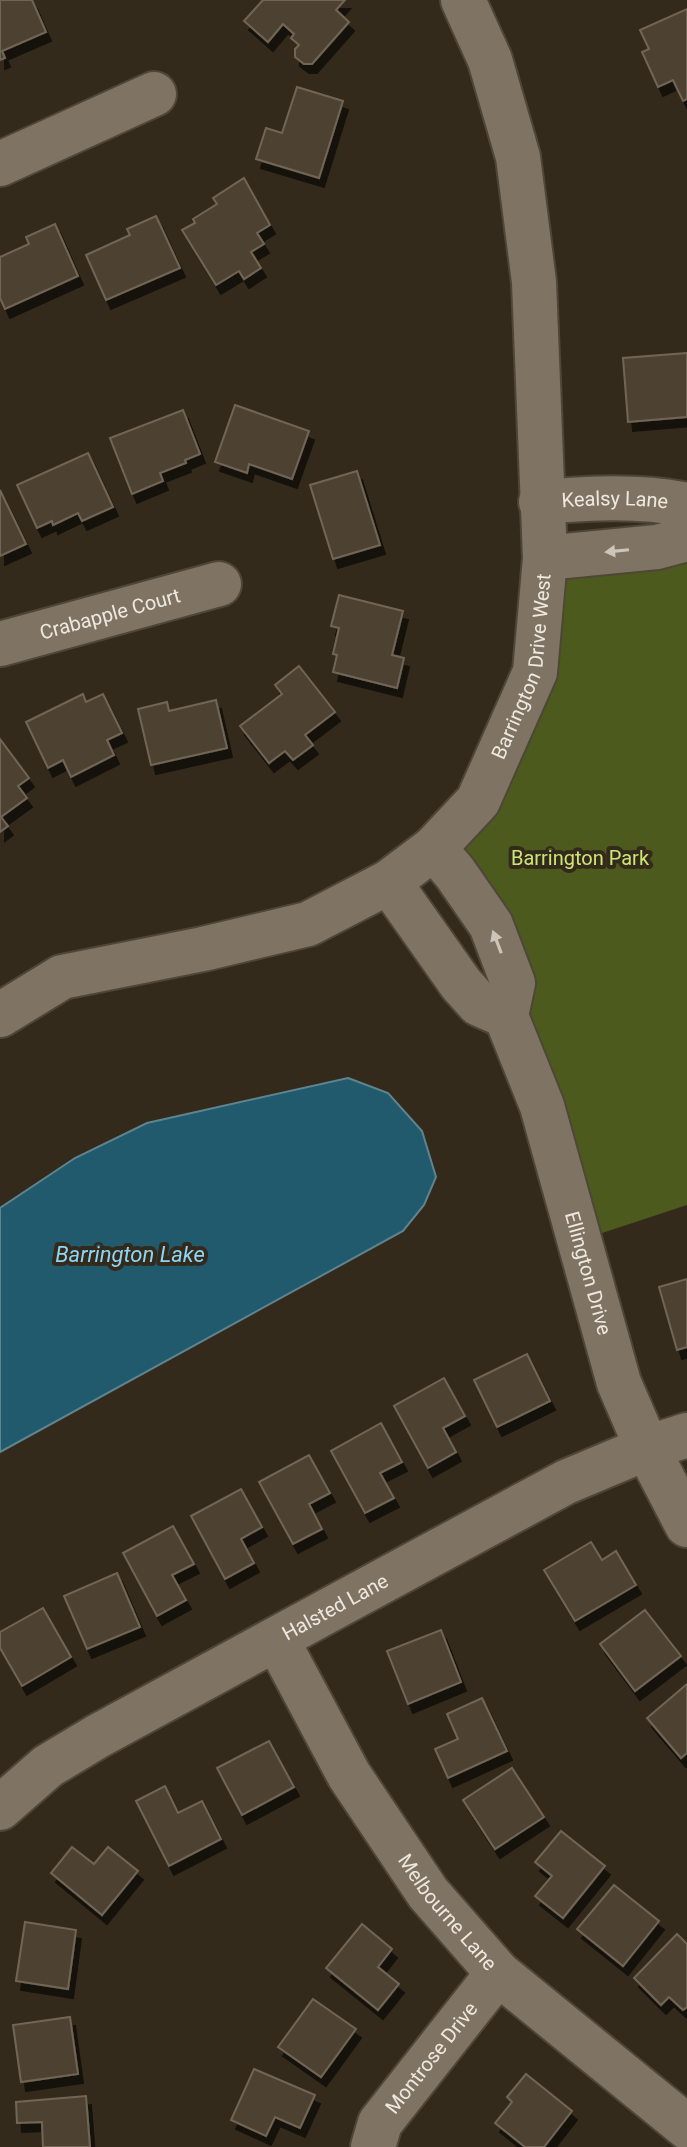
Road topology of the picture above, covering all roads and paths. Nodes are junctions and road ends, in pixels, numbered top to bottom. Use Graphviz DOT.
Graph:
graph roads {
  1 [pos="463,0"];
  2 [pos="154,94"];
  3 [pos="0,164"];
  4 [pos="541,502"];
  5 [pos="687,505"];
  6 [pos="687,539"];
  7 [pos="545,558"];
  8 [pos="219,584"];
  9 [pos="0,644"];
  10 [pos="434,848"];
  11 [pos="389,882"];
  12 [pos="0,1015"];
  13 [pos="506,1016"];
  14 [pos="667,1442"];
  15 [pos="687,1525"];
  16 [pos="277,1640"];
  17 [pos="0,1808"];
  18 [pos="498,1973"];
  19 [pos="687,2127"];
  20 [pos="373,2147"];
  1 -- 4 [label="street, Barrington Drive West"];
  2 -- 3 [label="street"];
  4 -- 5 [label="street, Kealsy Lane"];
  4 -- 7 [label="street, Barrington Drive West"];
  6 -- 7 [label="street, Kealsy Lane, one-way"];
  7 -- 10 [label="street, Barrington Drive West"];
  8 -- 9 [label="street, Crabapple Court"];
  10 -- 11 [label="street, Barrington Drive West"];
  13 -- 10 [label="street, Ellington Drive, one-way"];
  11 -- 12 [label="street, Barrington Drive West"];
  11 -- 13 [label="street"];
  13 -- 14 [label="street, Ellington Drive"];
  14 -- 15 [label="street, Ellington Drive"];
  14 -- 16 [label="street, Halsted Lane"];
  16 -- 17 [label="street, Halsted Lane"];
  16 -- 18 [label="street, Melbourne Lane"];
  18 -- 19 [label="street, Melbourne Lane"];
  18 -- 20 [label="street, Montrose Drive"];
}
